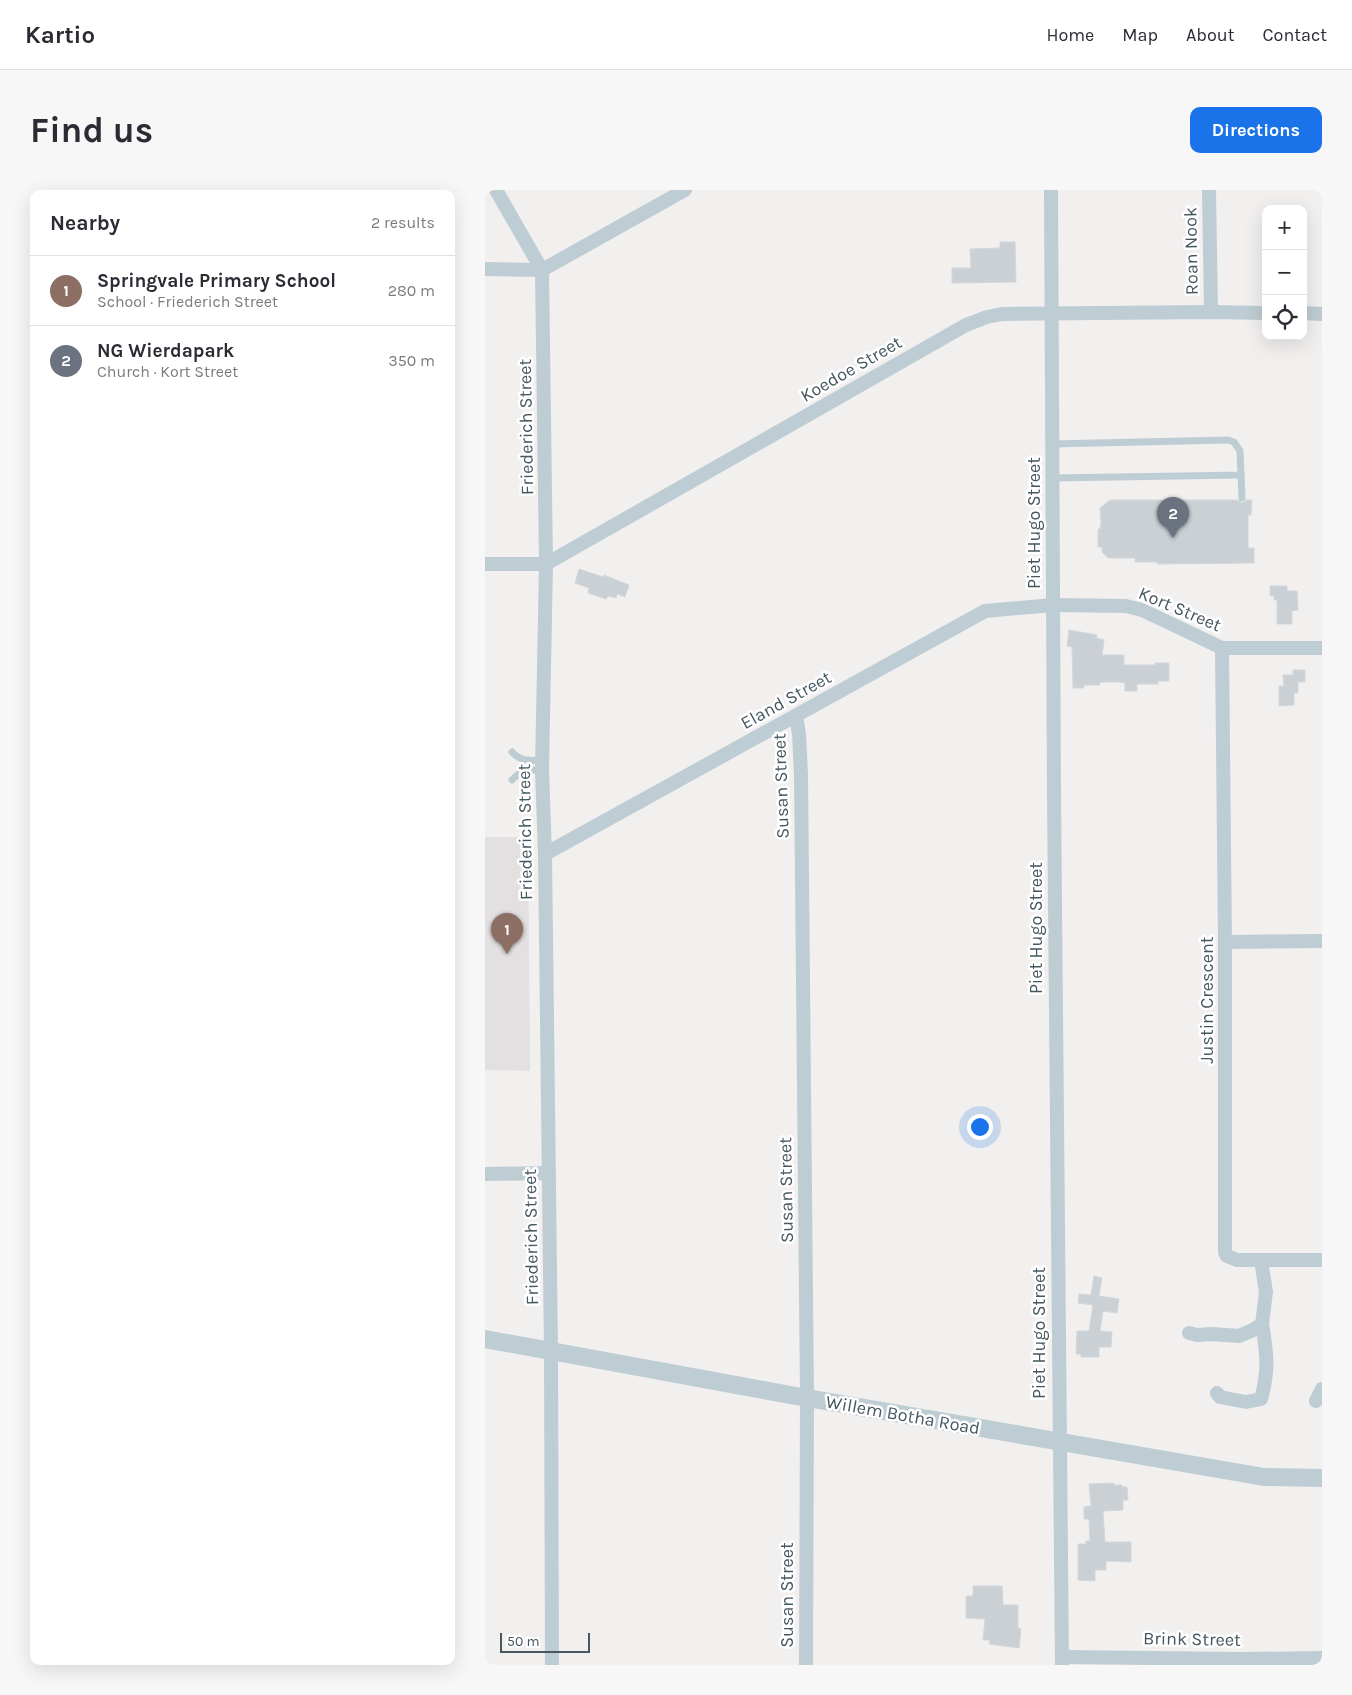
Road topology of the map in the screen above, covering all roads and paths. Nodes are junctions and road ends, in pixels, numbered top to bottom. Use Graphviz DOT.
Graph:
graph roads {
  1 [pos="496,190"];
  2 [pos="685,190"];
  3 [pos="1051,190"];
  4 [pos="1209,190"];
  5 [pos="485,269"];
  6 [pos="542,270"];
  7 [pos="1211,312"];
  8 [pos="1262,313"];
  9 [pos="1051,314"];
  10 [pos="1307,314"];
  11 [pos="1322,314"];
  12 [pos="1052,444"];
  13 [pos="1241,475"];
  14 [pos="1052,478"];
  15 [pos="1241,498"];
  16 [pos="485,564"];
  17 [pos="546,564"];
  18 [pos="1053,605"];
  19 [pos="1222,648"];
  20 [pos="1322,648"];
  21 [pos="796,716"];
  22 [pos="512,752"];
  23 [pos="543,765"];
  24 [pos="512,780"];
  25 [pos="545,854"];
  26 [pos="1322,941"];
  27 [pos="1225,942"];
  28 [pos="548,1173"];
  29 [pos="485,1174"];
  30 [pos="1261,1260"];
  31 [pos="1322,1260"];
  32 [pos="1261,1324"];
  33 [pos="1189,1333"];
  34 [pos="485,1339"];
  35 [pos="551,1352"];
  36 [pos="1217,1394"];
  37 [pos="807,1398"];
  38 [pos="1059,1442"];
  39 [pos="1322,1478"];
  40 [pos="1322,1658"];
  41 [pos="1062,1661"];
  42 [pos="1243,1662"];
  43 [pos="552,1665"];
  44 [pos="806,1665"];
  1 -- 6 [label="street, Friederich Street"];
  2 -- 6 [label="street"];
  3 -- 9 [label="street, Piet Hugo Street"];
  4 -- 7 [label="street, Roan Nook"];
  5 -- 6 [label="street"];
  6 -- 17 [label="street, Friederich Street"];
  7 -- 8 [label="street, Koedoe Street"];
  7 -- 9 [label="street, Koedoe Street"];
  9 -- 12 [label="street, Piet Hugo Street"];
  9 -- 17 [label="street, Koedoe Street"];
  10 -- 11 [label="street"];
  12 -- 13 [label="lane"];
  12 -- 14 [label="street, Piet Hugo Street"];
  13 -- 14 [label="lane"];
  13 -- 15 [label="lane"];
  14 -- 18 [label="street, Piet Hugo Street"];
  16 -- 17 [label="street, Koedoe Street"];
  17 -- 23 [label="street, Friederich Street"];
  18 -- 19 [label="street, Kort Street"];
  18 -- 21 [label="street, Eland Street"];
  18 -- 38 [label="street, Piet Hugo Street"];
  19 -- 20 [label="street, Kort Street"];
  19 -- 27 [label="street, Justin Crescent"];
  21 -- 25 [label="street, Eland Street"];
  21 -- 37 [label="street, Susan Street"];
  22 -- 23 [label="lane"];
  23 -- 24 [label="lane"];
  23 -- 25 [label="street, Friederich Street"];
  25 -- 28 [label="street, Friederich Street"];
  26 -- 27 [label="street"];
  27 -- 30 [label="street, Justin Crescent"];
  28 -- 29 [label="street"];
  28 -- 35 [label="street, Friederich Street"];
  30 -- 31 [label="street, Justin Crescent"];
  30 -- 32 [label="street"];
  32 -- 33 [label="street"];
  32 -- 36 [label="street"];
  34 -- 35 [label="street, Willem Botha Road"];
  35 -- 37 [label="street, Willem Botha Road"];
  35 -- 43 [label="street, Friederich Street"];
  37 -- 38 [label="street, Willem Botha Road"];
  37 -- 44 [label="street, Susan Street"];
  38 -- 39 [label="street, Willem Botha Road"];
  38 -- 41 [label="street, Piet Hugo Street"];
  40 -- 42 [label="street, Brink Street"];
  41 -- 42 [label="street, Brink Street"];
}
